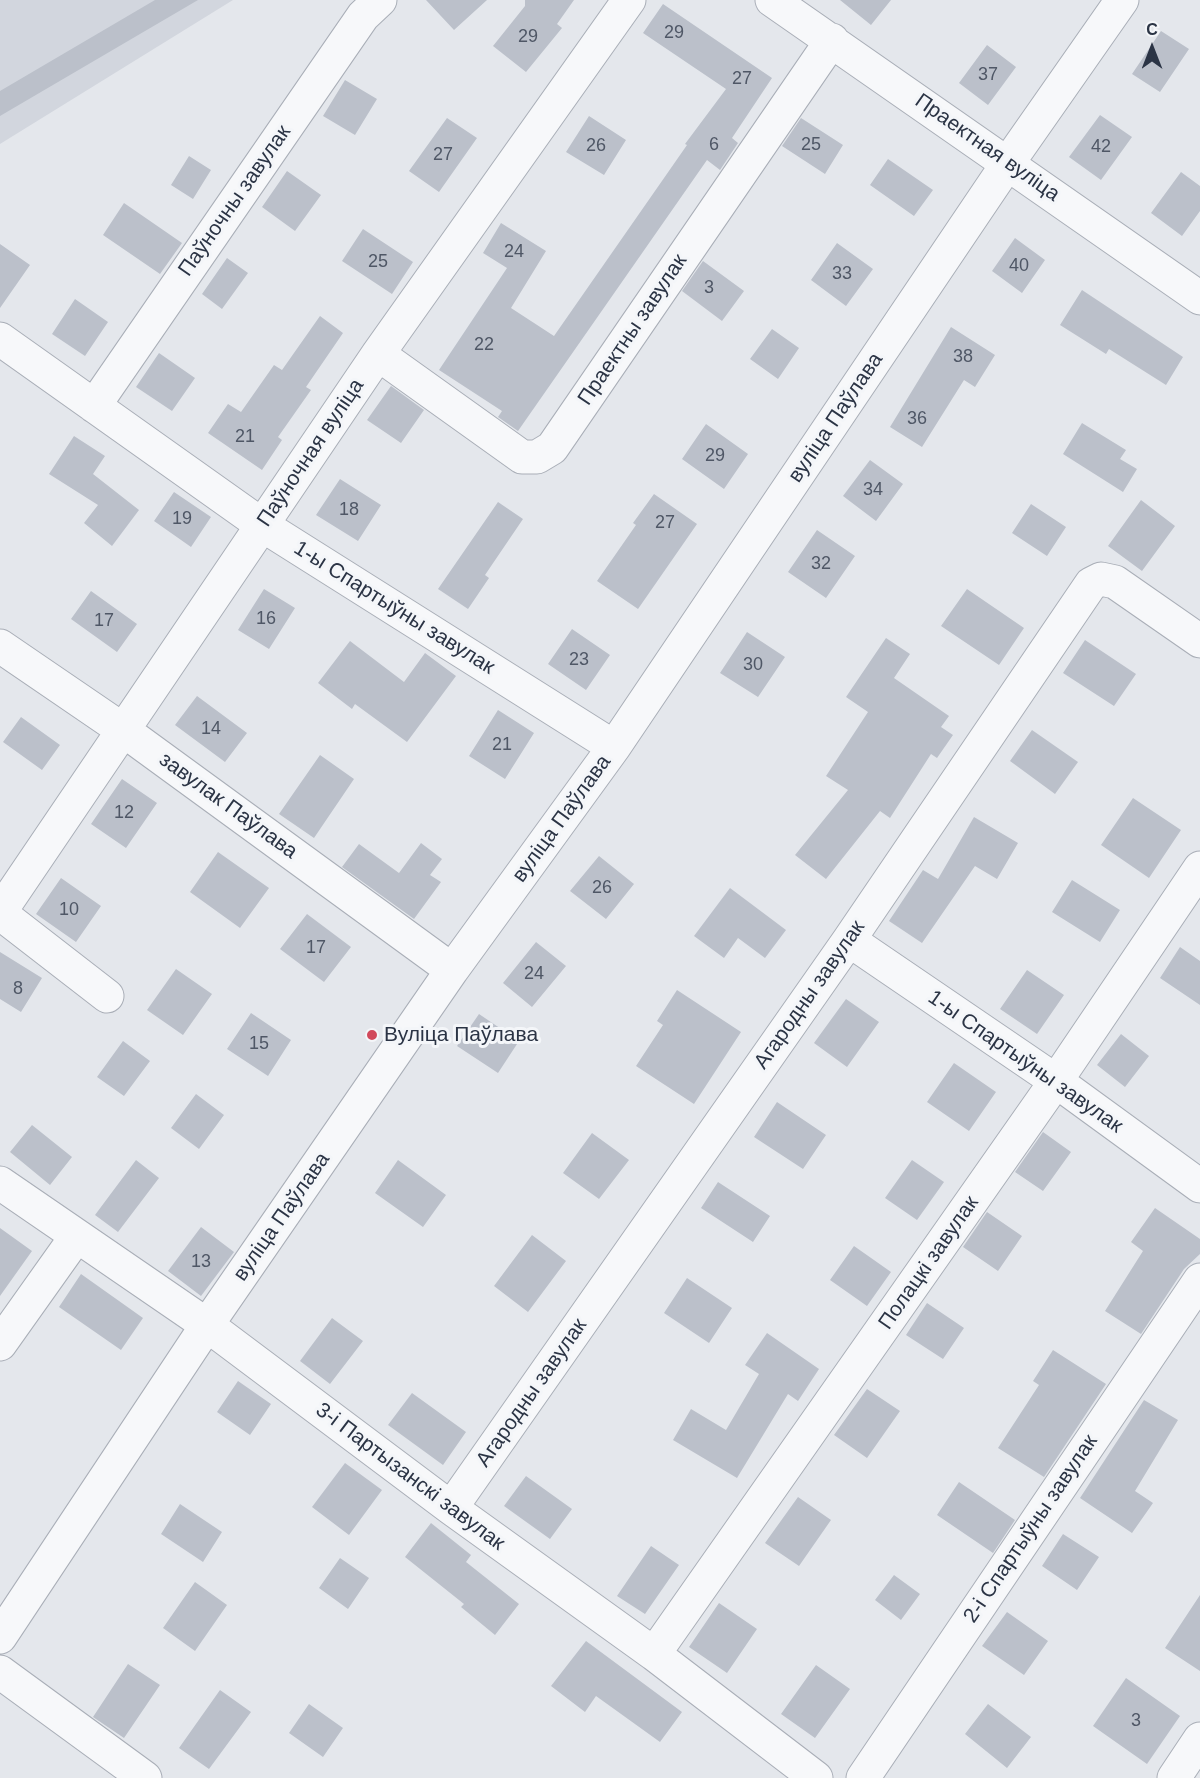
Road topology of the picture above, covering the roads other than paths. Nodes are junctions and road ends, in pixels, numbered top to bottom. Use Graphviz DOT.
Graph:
graph roads {
  1 [pos="380,0"];
  2 [pos="629,0"];
  3 [pos="772,0"];
  4 [pos="1122,0"];
  5 [pos="832,40"];
  6 [pos="1008,163"];
  7 [pos="1200,298"];
  8 [pos="0,339"];
  9 [pos="378,354"];
  10 [pos="94,406"];
  11 [pos="262,525"];
  12 [pos="1200,641"];
  13 [pos="0,646"];
  14 [pos="123,730"];
  15 [pos="614,747"];
  16 [pos="1200,868"];
  17 [pos="0,912"];
  18 [pos="849,940"];
  19 [pos="452,970"];
  20 [pos="107,996"];
  21 [pos="1056,1081"];
  22 [pos="0,1183"];
  23 [pos="1200,1186"];
  24 [pos="76,1237"];
  25 [pos="1200,1280"];
  26 [pos="207,1325"];
  27 [pos="0,1344"];
  28 [pos="451,1508"];
  29 [pos="0,1637"];
  30 [pos="654,1654"];
  31 [pos="0,1672"];
  32 [pos="1200,1739"];
  33 [pos="145,1778"];
  34 [pos="816,1778"];
  35 [pos="863,1778"];
  36 [pos="1174,1778"];
  1 -- 10 [label="street, Паўночны завулак"];
  2 -- 9 [label="street, Паўночная вуліца"];
  3 -- 5 [label="street, Праектная вуліца"];
  4 -- 6 [label="street, вуліца Паўлава"];
  5 -- 6 [label="street, Праектная вуліца"];
  5 -- 9 [label="street, Праектны завулак"];
  6 -- 7 [label="street, Праектная вуліца"];
  6 -- 15 [label="street, вуліца Паўлава"];
  8 -- 10 [label="street, 1-ы Спартыўны завулак"];
  9 -- 11 [label="street, Паўночная вуліца"];
  10 -- 11 [label="street, 1-ы Спартыўны завулак"];
  11 -- 14 [label="street, Паўночная вуліца"];
  11 -- 15 [label="street, 1-ы Спартыўны завулак"];
  12 -- 18 [label="street, Агародны завулак"];
  13 -- 14 [label="street, завулак Паўлава"];
  14 -- 17 [label="street, Паўночная вуліца"];
  14 -- 19 [label="street, завулак Паўлава"];
  15 -- 19 [label="street, вуліца Паўлава"];
  16 -- 21 [label="street, Полацкі завулак"];
  17 -- 20 [label="street"];
  18 -- 21 [label="street, 1-ы Спартыўны завулак"];
  18 -- 28 [label="street, Агародны завулак"];
  19 -- 26 [label="street, вуліца Паўлава"];
  21 -- 23 [label="street, 1-ы Спартыўны завулак"];
  21 -- 30 [label="street, Полацкі завулак"];
  22 -- 24 [label="street, 3-і Партызанскі завулак"];
  24 -- 26 [label="street, 3-і Партызанскі завулак"];
  24 -- 27 [label="street"];
  25 -- 35 [label="street, 2-і Спартыўны завулак"];
  26 -- 28 [label="street, 3-і Партызанскі завулак"];
  26 -- 29 [label="street, вуліца Паўлава"];
  28 -- 30 [label="street, 3-і Партызанскі завулак"];
  30 -- 34 [label="street, 3-і Партызанскі завулак"];
  31 -- 33 [label="street"];
  32 -- 36 [label="street"];
}
